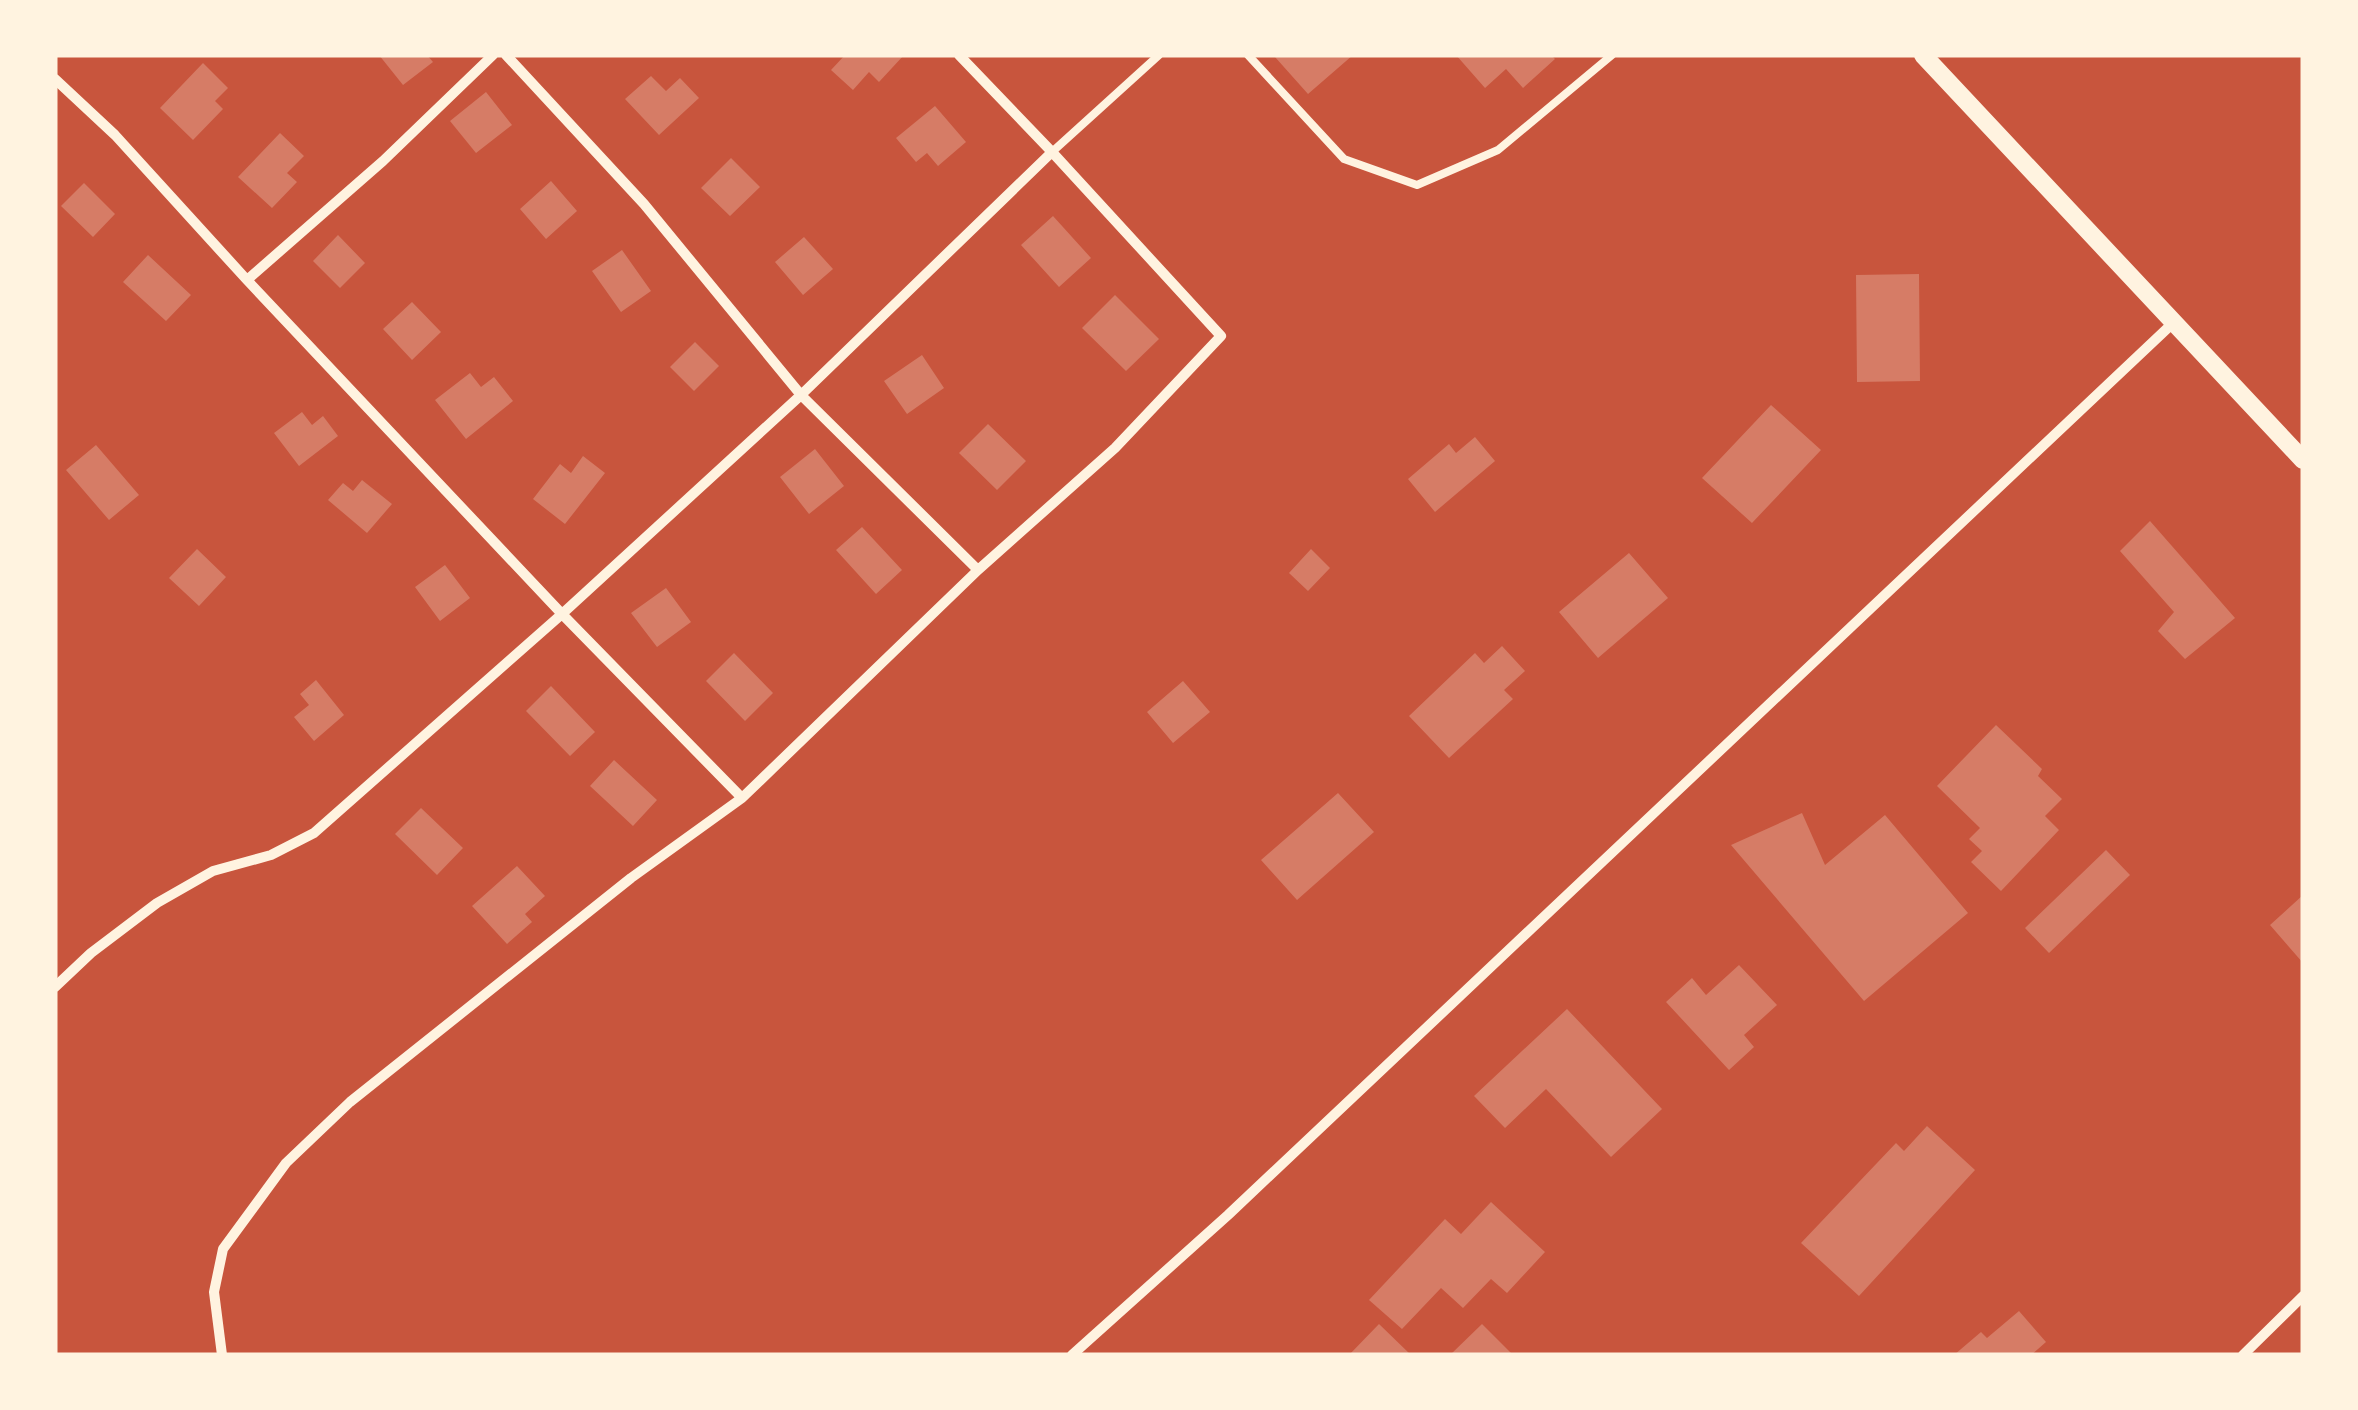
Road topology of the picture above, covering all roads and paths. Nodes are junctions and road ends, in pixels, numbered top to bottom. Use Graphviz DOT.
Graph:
graph roads {
  1 [pos="493,55"];
  2 [pos="506,55"];
  3 [pos="958,55"];
  4 [pos="1159,55"];
  5 [pos="1248,55"];
  6 [pos="1612,55"];
  7 [pos="1923,55"];
  8 [pos="55,78"];
  9 [pos="1052,152"];
  10 [pos="247,280"];
  11 [pos="2173,322"];
  12 [pos="801,395"];
  13 [pos="2303,460"];
  14 [pos="978,570"];
  15 [pos="562,614"];
  16 [pos="742,798"];
  17 [pos="55,987"];
  18 [pos="2303,1296"];
  19 [pos="222,1355"];
  20 [pos="1072,1355"];
  21 [pos="2243,1355"];
  1 -- 10 [label="street"];
  2 -- 12 [label="street"];
  3 -- 9 [label="street"];
  4 -- 9 [label="lane"];
  5 -- 6 [label="lane"];
  7 -- 11 [label="street"];
  8 -- 10 [label="street"];
  9 -- 12 [label="street"];
  9 -- 14 [label="street"];
  10 -- 15 [label="street"];
  11 -- 13 [label="street"];
  11 -- 20 [label="street"];
  12 -- 14 [label="street"];
  12 -- 15 [label="street"];
  14 -- 16 [label="street"];
  15 -- 16 [label="street"];
  15 -- 17 [label="street"];
  16 -- 19 [label="street"];
  18 -- 21 [label="street"];
}
